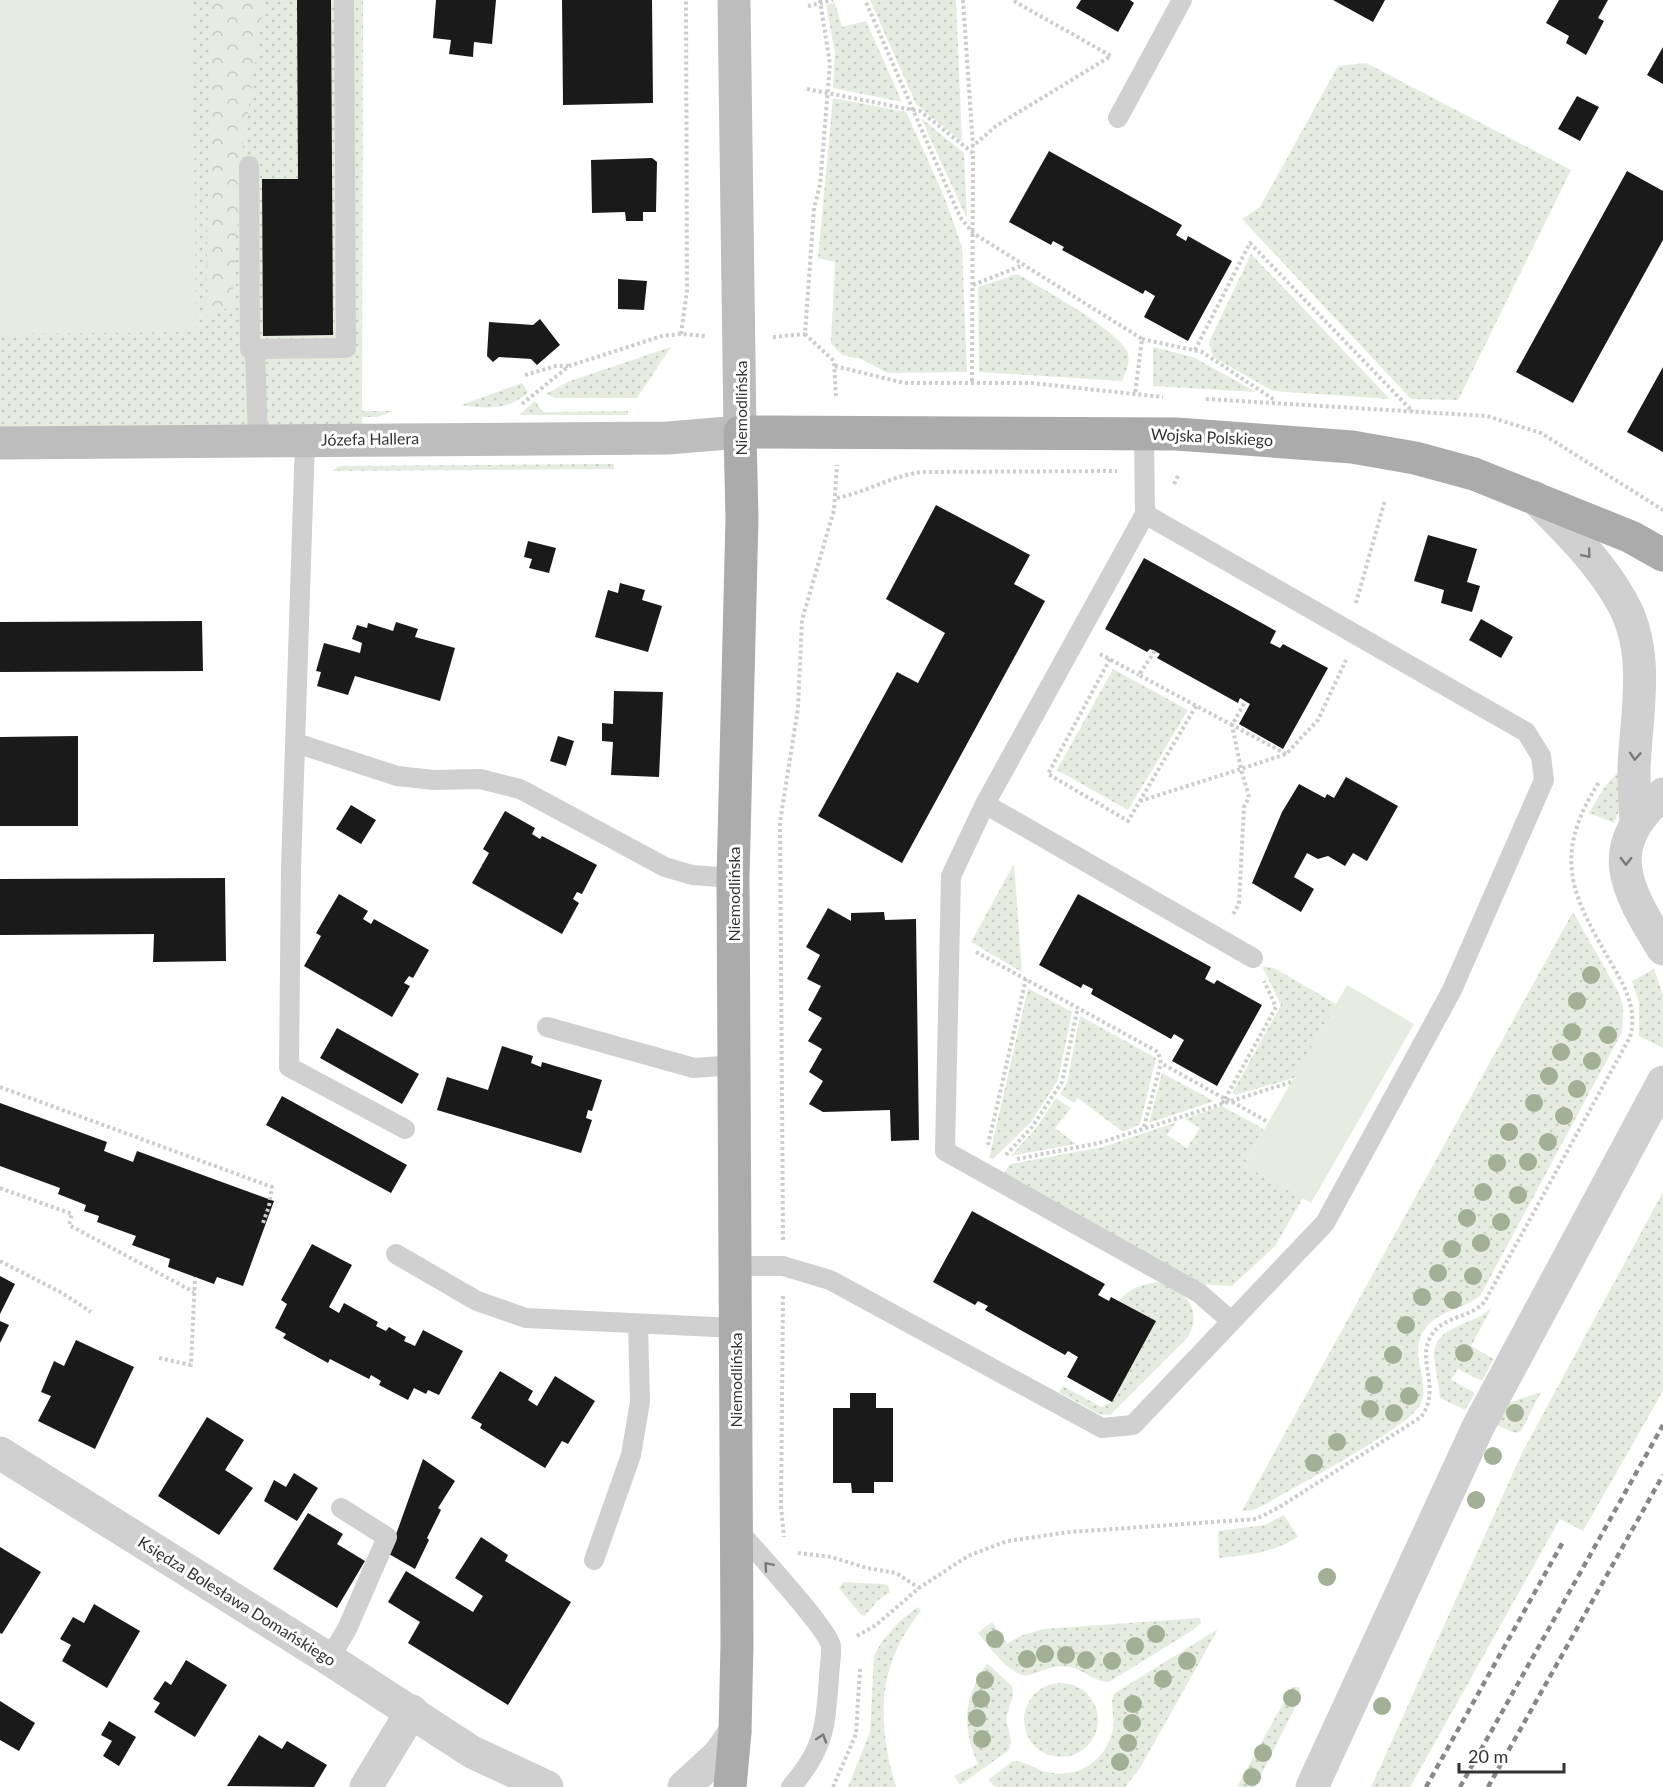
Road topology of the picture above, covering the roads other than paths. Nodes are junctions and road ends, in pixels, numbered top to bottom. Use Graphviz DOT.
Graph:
graph roads {
  1 [pos="344,0"];
  2 [pos="734,0"];
  3 [pos="1182,0"];
  4 [pos="1118,118"];
  5 [pos="249,166"];
  6 [pos="255,350"];
  7 [pos="740,432"];
  8 [pos="1144,433"];
  9 [pos="258,440"];
  10 [pos="305,440"];
  11 [pos="0,443"];
  12 [pos="1533,496"];
  13 [pos="1145,514"];
  14 [pos="1663,555"];
  15 [pos="1663,664"];
  16 [pos="1640,704"];
  17 [pos="296,743"];
  18 [pos="1663,795"];
  19 [pos="985,804"];
  20 [pos="1636,824"];
  21 [pos="733,878"];
  22 [pos="1663,949"];
  23 [pos="1252,958"];
  24 [pos="547,1027"];
  25 [pos="735,1065"];
  26 [pos="1663,1082"];
  27 [pos="405,1129"];
  28 [pos="396,1254"];
  29 [pos="736,1266"];
  30 [pos="1231,1321"];
  31 [pos="638,1324"];
  32 [pos="736,1328"];
  33 [pos="0,1453"];
  34 [pos="341,1508"];
  35 [pos="735,1526"];
  36 [pos="594,1560"];
  37 [pos="329,1659"];
  38 [pos="412,1711"];
  39 [pos="735,1732"];
  40 [pos="472,1752"];
  41 [pos="366,1787"];
  42 [pos="505,1787"];
  43 [pos="547,1787"];
  44 [pos="684,1787"];
  45 [pos="730,1787"];
  46 [pos="791,1787"];
  47 [pos="1312,1787"];
  1 -- 6 [label="lane"];
  2 -- 7 [label="main road, Niemodlińska"];
  3 -- 4 [label="lane"];
  5 -- 6 [label="lane"];
  6 -- 9 [label="lane"];
  7 -- 8 [label="main road, Wojska Polskiego"];
  7 -- 10 [label="main road, Józefa Hallera"];
  7 -- 21 [label="main road, Niemodlińska"];
  8 -- 12 [label="main road, Wojska Polskiego"];
  8 -- 13 [label="lane"];
  9 -- 10 [label="main road, Józefa Hallera"];
  9 -- 11 [label="main road, Józefa Hallera"];
  10 -- 17 [label="lane"];
  12 -- 14 [label="main road, Wojska Polskiego"];
  12 -- 16 [label="street, one-way"];
  13 -- 19 [label="lane"];
  13 -- 30 [label="lane"];
  15 -- 16 [label="street"];
  16 -- 20 [label="street, one-way"];
  17 -- 21 [label="lane"];
  17 -- 27 [label="lane"];
  18 -- 20 [label="street"];
  19 -- 23 [label="lane"];
  19 -- 30 [label="lane"];
  20 -- 22 [label="street, one-way"];
  21 -- 25 [label="main road, Niemodlińska"];
  24 -- 25 [label="lane"];
  25 -- 29 [label="main road, Niemodlińska"];
  26 -- 47 [label="street"];
  28 -- 31 [label="lane"];
  29 -- 30 [label="lane"];
  29 -- 32 [label="main road, Niemodlińska"];
  31 -- 32 [label="lane"];
  31 -- 36 [label="lane"];
  32 -- 35 [label="main road, Niemodlińska"];
  33 -- 37 [label="street, Księdza Bolesława Domańskiego"];
  34 -- 37 [label="lane"];
  35 -- 39 [label="main road, Niemodlińska"];
  46 -- 35 [label="lane, one-way"];
  37 -- 38 [label="street, Księdza Bolesława Domańskiego"];
  38 -- 40 [label="street, Księdza Bolesława Domańskiego"];
  38 -- 41 [label="street"];
  39 -- 44 [label="street"];
  39 -- 45 [label="main road, Niemodlińska"];
  40 -- 42 [label="street, Księdza Bolesława Domańskiego"];
  40 -- 43 [label="street, Księdza Bolesława Domańskiego"];
}
